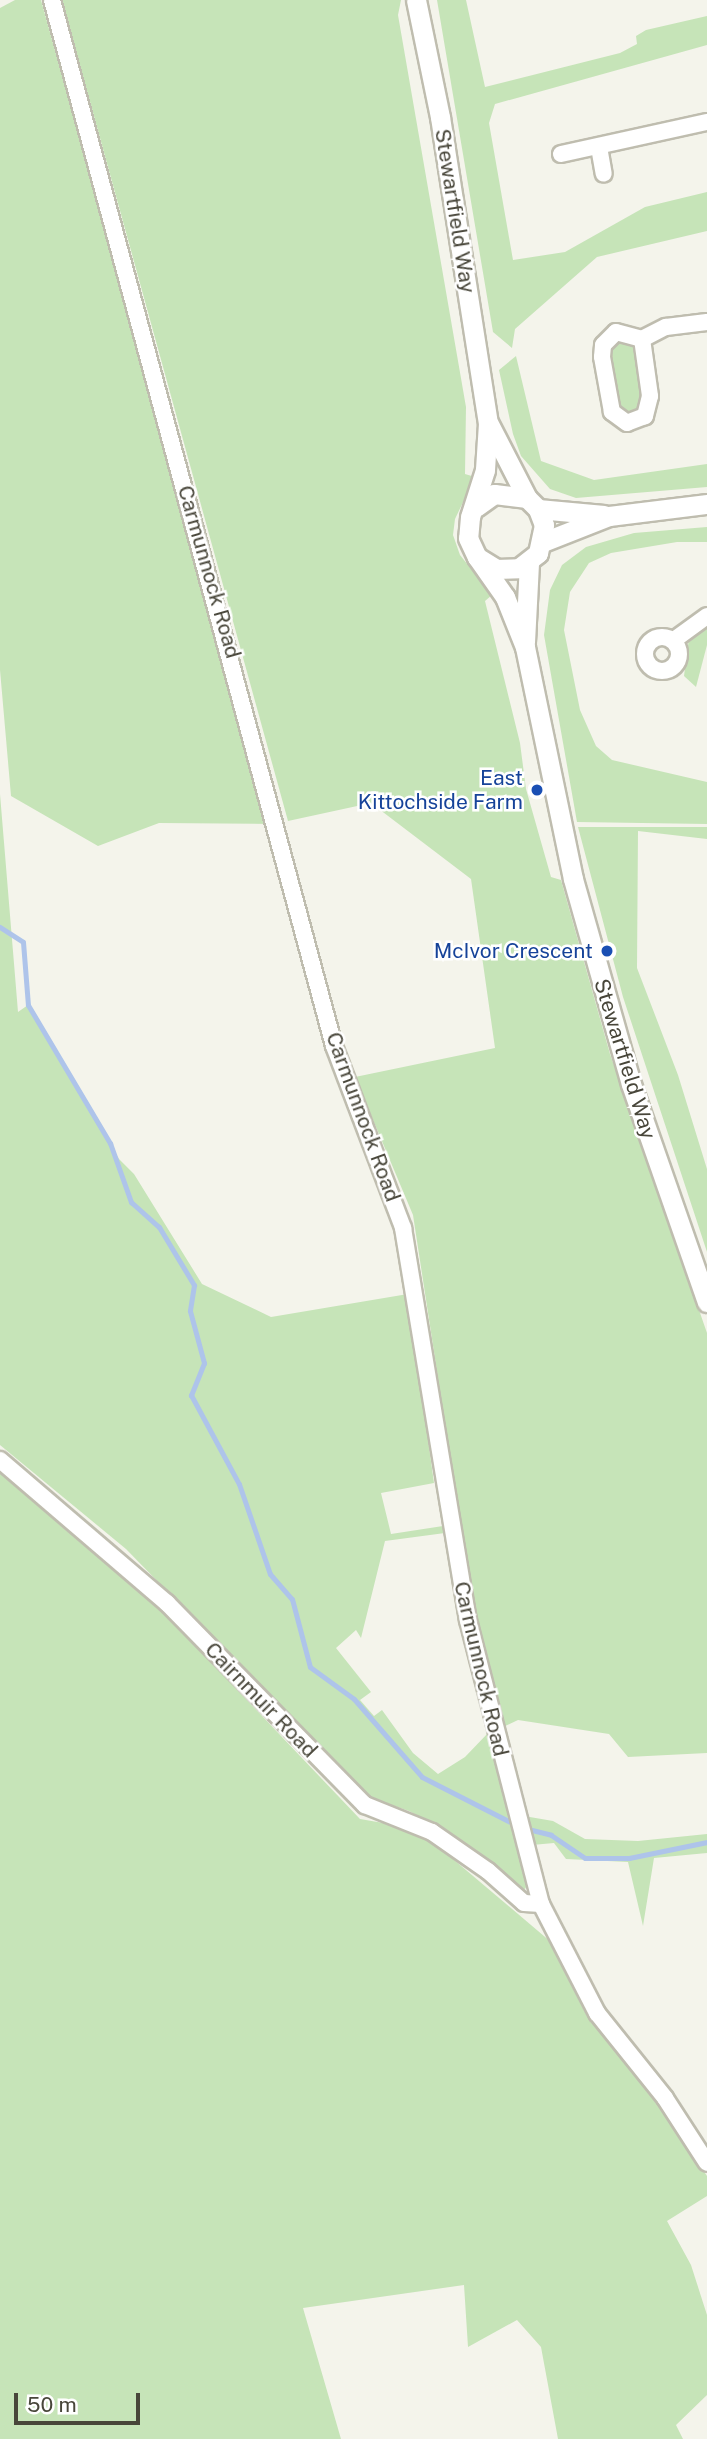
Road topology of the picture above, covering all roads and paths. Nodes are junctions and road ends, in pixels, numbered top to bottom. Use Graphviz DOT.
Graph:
graph roads {
  1 [pos="52,0"];
  2 [pos="416,0"];
  3 [pos="707,122"];
  4 [pos="599,147"];
  5 [pos="561,154"];
  6 [pos="604,174"];
  7 [pos="707,322"];
  8 [pos="642,339"];
  9 [pos="488,423"];
  10 [pos="532,504"];
  11 [pos="707,504"];
  12 [pos="476,508"];
  13 [pos="609,516"];
  14 [pos="543,542"];
  15 [pos="477,557"];
  16 [pos="529,562"];
  17 [pos="707,616"];
  18 [pos="674,640"];
  19 [pos="525,647"];
  20 [pos="707,1302"];
  21 [pos="0,1460"];
  22 [pos="541,1904"];
  23 [pos="707,2163"];
  1 -- 22 [label="street, Carmunnock Road"];
  2 -- 9 [label="street, Stewartfield Way"];
  3 -- 4 [label="street"];
  4 -- 5 [label="street"];
  4 -- 6 [label="street"];
  7 -- 8 [label="street"];
  8 -- 8 [label="street"];
  9 -- 10 [label="street, Stewartfield Way"];
  9 -- 12 [label="street, Stewartfield Way"];
  10 -- 12 [label="street"];
  10 -- 13 [label="street"];
  10 -- 14 [label="street"];
  11 -- 13 [label="street"];
  12 -- 15 [label="street"];
  13 -- 14 [label="street"];
  14 -- 16 [label="street"];
  15 -- 16 [label="street"];
  15 -- 19 [label="street, Stewartfield Way"];
  16 -- 19 [label="street, Stewartfield Way"];
  17 -- 18 [label="street"];
  19 -- 20 [label="street, Stewartfield Way"];
  21 -- 22 [label="street, Cairnmuir Road"];
  22 -- 23 [label="street, Carmunnock Road"];
}
